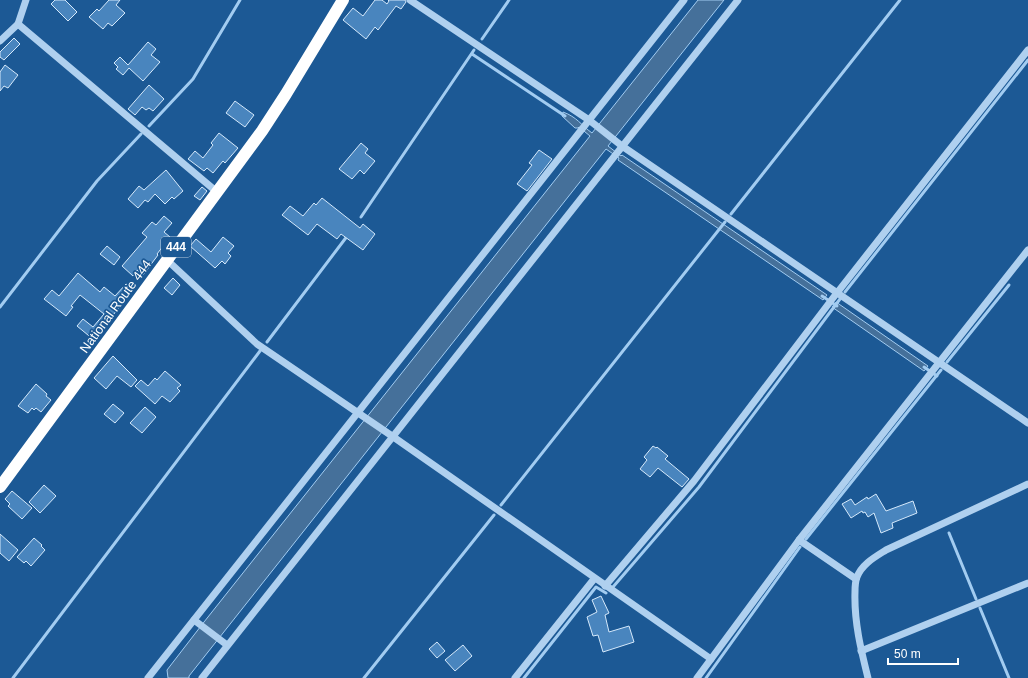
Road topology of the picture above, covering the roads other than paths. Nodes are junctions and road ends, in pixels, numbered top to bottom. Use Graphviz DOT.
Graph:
graph roads {
  1 [pos="26,0"];
  2 [pos="343,0"];
  3 [pos="410,0"];
  4 [pos="684,0"];
  5 [pos="738,0"];
  6 [pos="18,24"];
  7 [pos="0,41"];
  8 [pos="1028,50"];
  9 [pos="587,125"];
  10 [pos="618,149"];
  11 [pos="218,192"];
  12 [pos="1028,250"];
  13 [pos="167,260"];
  14 [pos="833,298"];
  15 [pos="939,363"];
  16 [pos="361,415"];
  17 [pos="1028,424"];
  18 [pos="390,435"];
  19 [pos="1028,484"];
  20 [pos="0,487"];
  21 [pos="799,540"];
  22 [pos="594,579"];
  23 [pos="856,579"];
  24 [pos="1028,583"];
  25 [pos="605,586"];
  26 [pos="194,620"];
  27 [pos="227,645"];
  28 [pos="861,651"];
  29 [pos="711,660"];
  30 [pos="148,678"];
  31 [pos="202,678"];
  32 [pos="515,678"];
  33 [pos="698,678"];
  34 [pos="868,678"];
  1 -- 6 [label="street"];
  2 -- 11 [label="highway, National Route 444 / 444"];
  3 -- 9 [label="street"];
  4 -- 9 [label="street"];
  5 -- 10 [label="street"];
  6 -- 7 [label="street"];
  6 -- 11 [label="street"];
  8 -- 14 [label="street"];
  9 -- 10 [label="street"];
  9 -- 16 [label="street"];
  10 -- 14 [label="street"];
  10 -- 18 [label="street"];
  11 -- 13 [label="highway, National Route 444 / 444"];
  12 -- 15 [label="street"];
  13 -- 16 [label="street"];
  13 -- 20 [label="highway, National Route 444 / 444"];
  14 -- 15 [label="street"];
  14 -- 25 [label="street"];
  15 -- 17 [label="street"];
  15 -- 21 [label="street"];
  16 -- 18 [label="street"];
  16 -- 26 [label="street"];
  18 -- 22 [label="street"];
  18 -- 27 [label="street"];
  19 -- 23 [label="street"];
  21 -- 23 [label="street"];
  21 -- 29 [label="street"];
  22 -- 25 [label="street"];
  22 -- 32 [label="street"];
  23 -- 28 [label="street"];
  24 -- 28 [label="street"];
  25 -- 29 [label="street"];
  26 -- 27 [label="street"];
  26 -- 30 [label="street"];
  27 -- 31 [label="street"];
  28 -- 34 [label="street"];
  29 -- 33 [label="street"];
}
